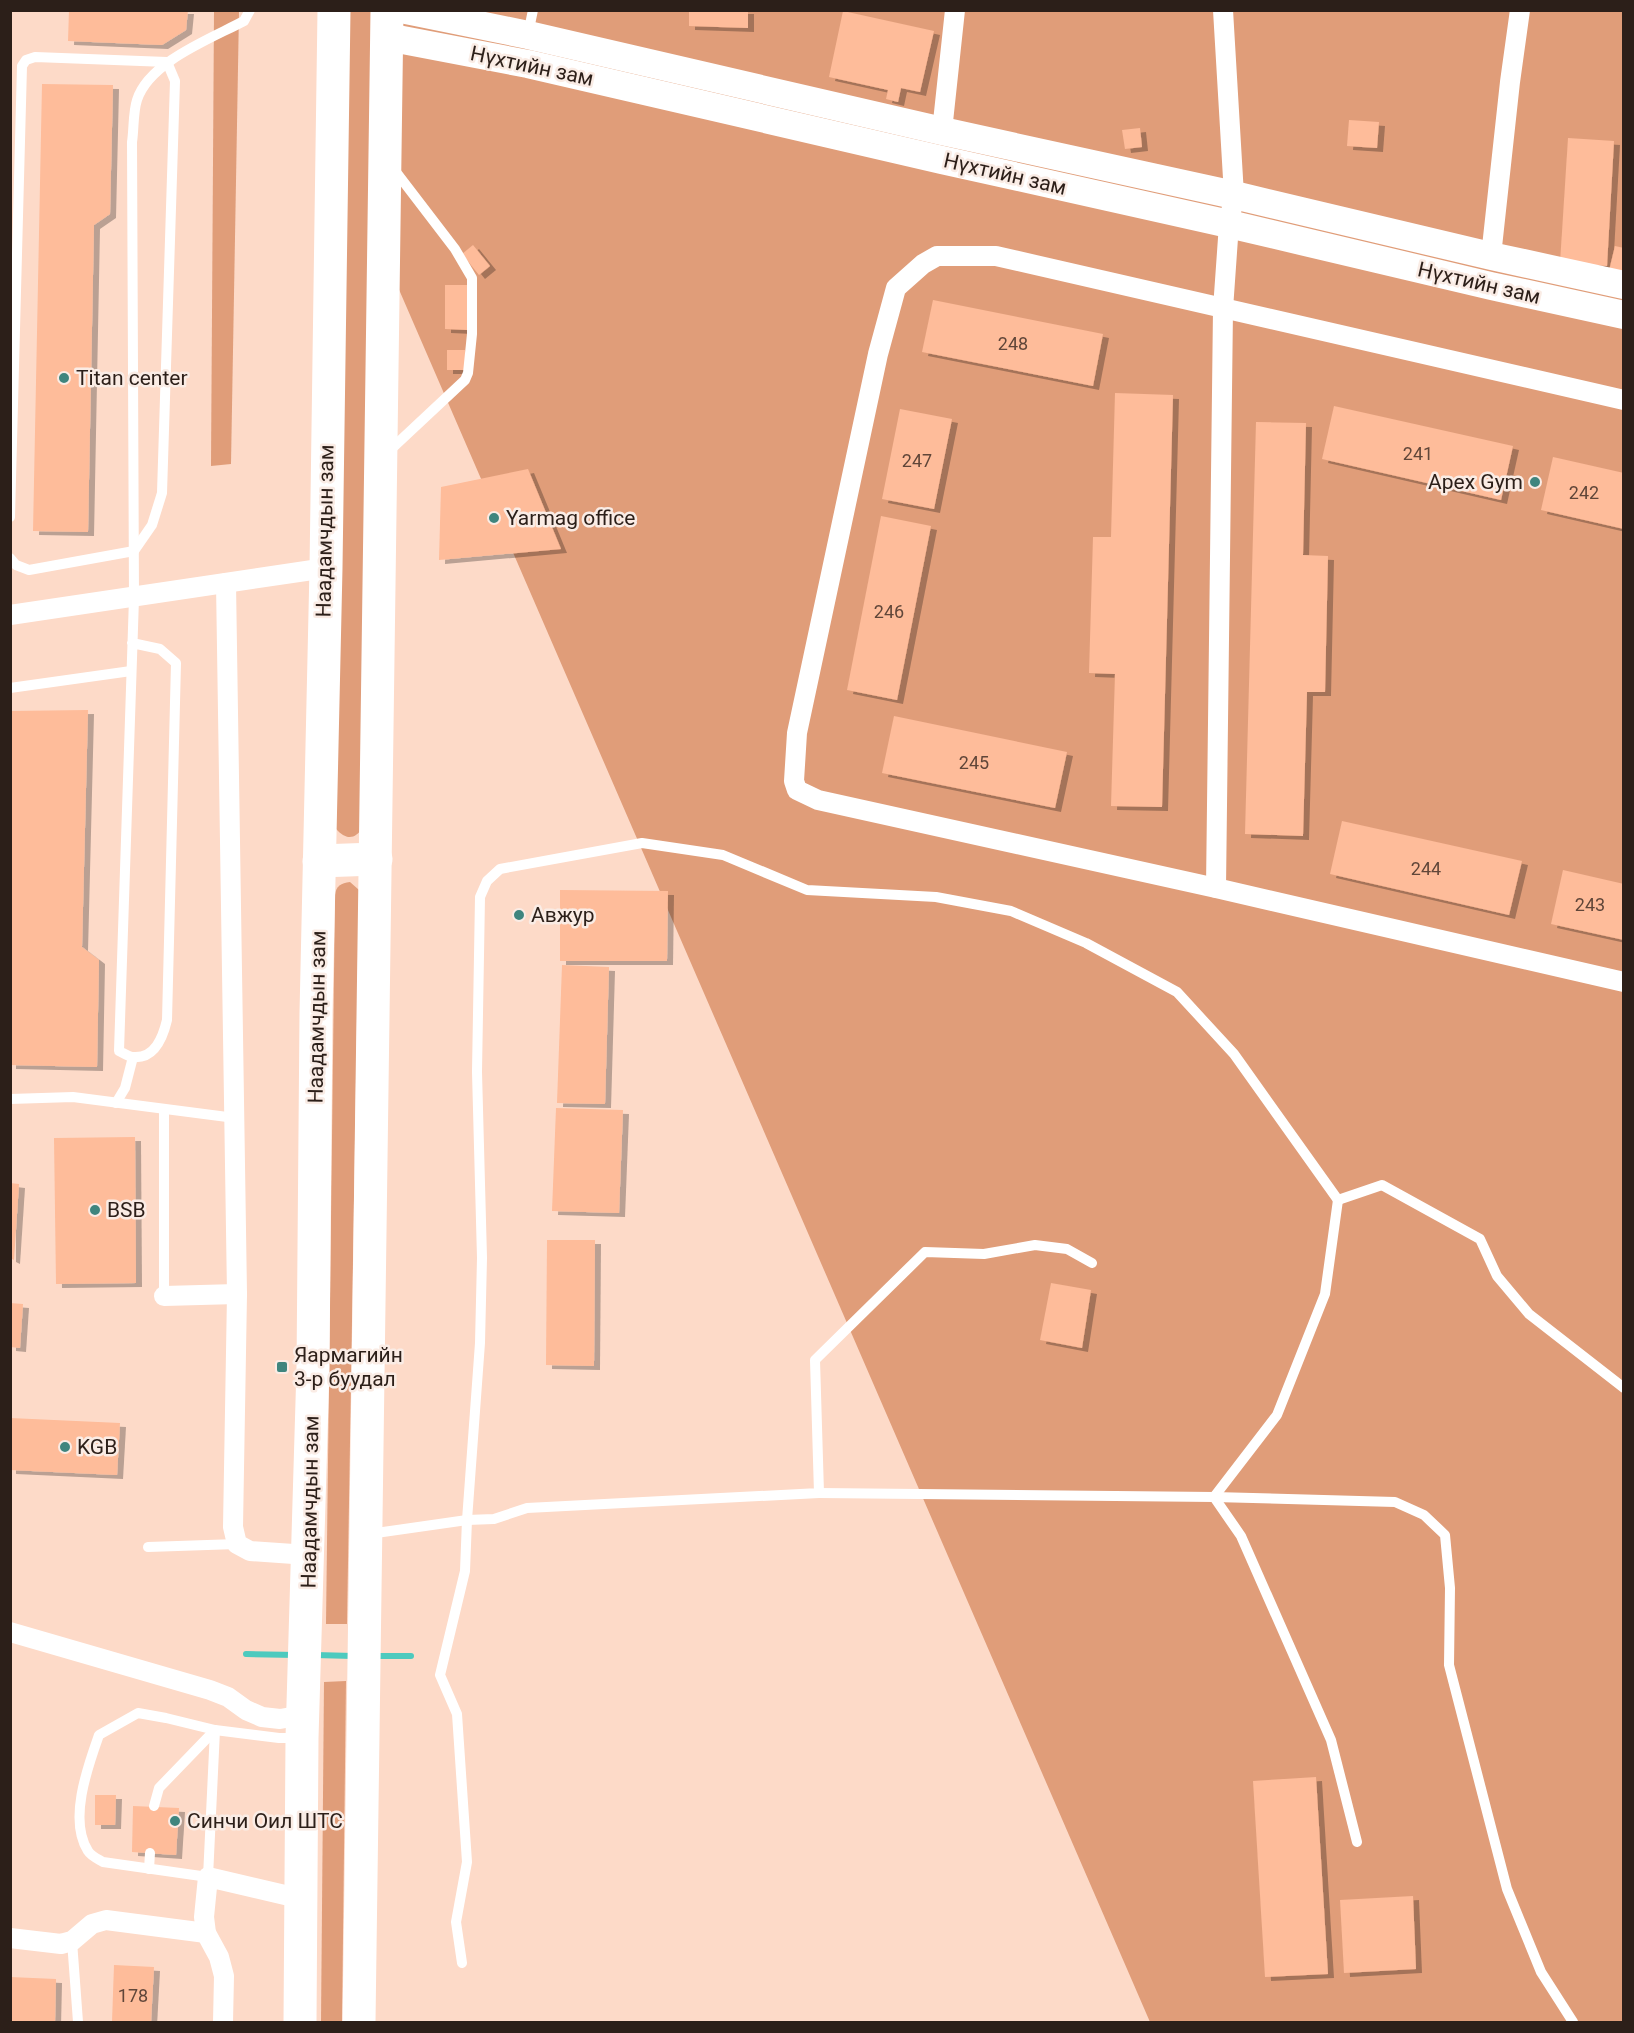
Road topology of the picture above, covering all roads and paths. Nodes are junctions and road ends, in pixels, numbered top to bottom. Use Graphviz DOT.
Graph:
graph roads {
  1 [pos="250,10"];
  2 [pos="333,10"];
  3 [pos="406,10"];
  4 [pos="955,10"];
  5 [pos="1223,10"];
  6 [pos="1520,10"];
  7 [pos="530,23"];
  8 [pos="387,24"];
  9 [pos="167,62"];
  10 [pos="942,131"];
  11 [pos="386,157"];
  12 [pos="1233,195"];
  13 [pos="1229,224"];
  14 [pos="1491,256"];
  15 [pos="1623,285"];
  16 [pos="1222,309"];
  17 [pos="1623,315"];
  18 [pos="1623,400"];
  19 [pos="381,459"];
  20 [pos="10,517"];
  21 [pos="134,551"];
  22 [pos="10,558"];
  23 [pos="326,568"];
  24 [pos="226,583"];
  25 [pos="134,598"];
  26 [pos="10,615"];
  27 [pos="132,643"];
  28 [pos="131,671"];
  29 [pos="10,688"];
  30 [pos="376,859"];
  31 [pos="319,861"];
  32 [pos="1216,888"];
  33 [pos="1623,982"];
  34 [pos="133,1057"];
  35 [pos="10,1099"];
  36 [pos="116,1103"];
  37 [pos="164,1109"];
  38 [pos="235,1118"];
  39 [pos="1338,1200"];
  40 [pos="1092,1263"];
  41 [pos="237,1294"];
  42 [pos="164,1296"];
  43 [pos="1623,1388"];
  44 [pos="819,1493"];
  45 [pos="1214,1497"];
  46 [pos="467,1520"];
  47 [pos="366,1534"];
  48 [pos="237,1544"];
  49 [pos="148,1547"];
  50 [pos="308,1555"];
  51 [pos="10,1632"];
  52 [pos="303,1726"];
  53 [pos="215,1730"];
  54 [pos="154,1806"];
  55 [pos="1357,1842"];
  56 [pos="150,1853"];
  57 [pos="149,1869"];
  58 [pos="208,1877"];
  59 [pos="302,1899"];
  60 [pos="206,1933"];
  61 [pos="10,1938"];
  62 [pos="72,1941"];
  63 [pos="462,1963"];
  64 [pos="78,2022"];
  65 [pos="223,2022"];
  66 [pos="300,2022"];
  67 [pos="359,2022"];
  68 [pos="1573,2022"];
  1 -- 9 [label="lane"];
  2 -- 23 [label="highway, Наадамчдын зам"];
  3 -- 7 [label="main road, Нүхтийн зам"];
  4 -- 10 [label="street"];
  5 -- 12 [label="street"];
  6 -- 14 [label="street"];
  7 -- 10 [label="main road, Нүхтийн зам"];
  8 -- 11 [label="highway"];
  8 -- 13 [label="main road, Нүхтийн зам"];
  9 -- 20 [label="lane"];
  9 -- 21 [label="lane"];
  9 -- 21 [label="lane"];
  10 -- 12 [label="main road, Нүхтийн зам"];
  11 -- 19 [label="highway"];
  11 -- 19 [label="lane"];
  12 -- 13 [label="street"];
  12 -- 14 [label="main road, Нүхтийн зам"];
  13 -- 16 [label="street"];
  13 -- 17 [label="main road, Нүхтийн зам"];
  14 -- 15 [label="main road, Нүхтийн зам"];
  16 -- 18 [label="street"];
  16 -- 32 [label="street"];
  16 -- 32 [label="street"];
  19 -- 30 [label="highway"];
  21 -- 22 [label="lane"];
  21 -- 25 [label="lane"];
  23 -- 24 [label="street"];
  23 -- 31 [label="highway, Наадамчдын зам"];
  24 -- 25 [label="street"];
  24 -- 38 [label="street"];
  25 -- 26 [label="street"];
  25 -- 27 [label="lane"];
  27 -- 28 [label="lane"];
  27 -- 34 [label="lane"];
  28 -- 29 [label="lane"];
  28 -- 34 [label="lane"];
  30 -- 31 [label="highway"];
  30 -- 47 [label="highway"];
  31 -- 50 [label="highway, Наадамчдын зам"];
  32 -- 33 [label="street"];
  34 -- 36 [label="lane"];
  35 -- 36 [label="lane"];
  36 -- 37 [label="lane"];
  37 -- 38 [label="lane"];
  37 -- 42 [label="lane"];
  38 -- 41 [label="street"];
  39 -- 43 [label="lane"];
  39 -- 45 [label="lane"];
  39 -- 46 [label="lane"];
  40 -- 44 [label="lane"];
  41 -- 42 [label="street"];
  41 -- 48 [label="street"];
  44 -- 45 [label="lane"];
  44 -- 46 [label="lane"];
  45 -- 55 [label="lane"];
  45 -- 68 [label="lane"];
  46 -- 47 [label="lane"];
  46 -- 63 [label="lane"];
  47 -- 67 [label="highway"];
  48 -- 49 [label="lane"];
  48 -- 50 [label="street"];
  50 -- 52 [label="highway, Наадамчдын зам"];
  51 -- 52 [label="street"];
  52 -- 53 [label="lane"];
  52 -- 59 [label="highway, Наадамчдын зам"];
  53 -- 54 [label="lane"];
  53 -- 57 [label="lane"];
  53 -- 58 [label="lane"];
  56 -- 57 [label="lane"];
  57 -- 58 [label="lane"];
  58 -- 59 [label="street"];
  58 -- 60 [label="street"];
  59 -- 66 [label="highway, Наадамчдын зам"];
  60 -- 62 [label="street"];
  60 -- 65 [label="street"];
  61 -- 62 [label="street"];
  62 -- 64 [label="lane"];
}
